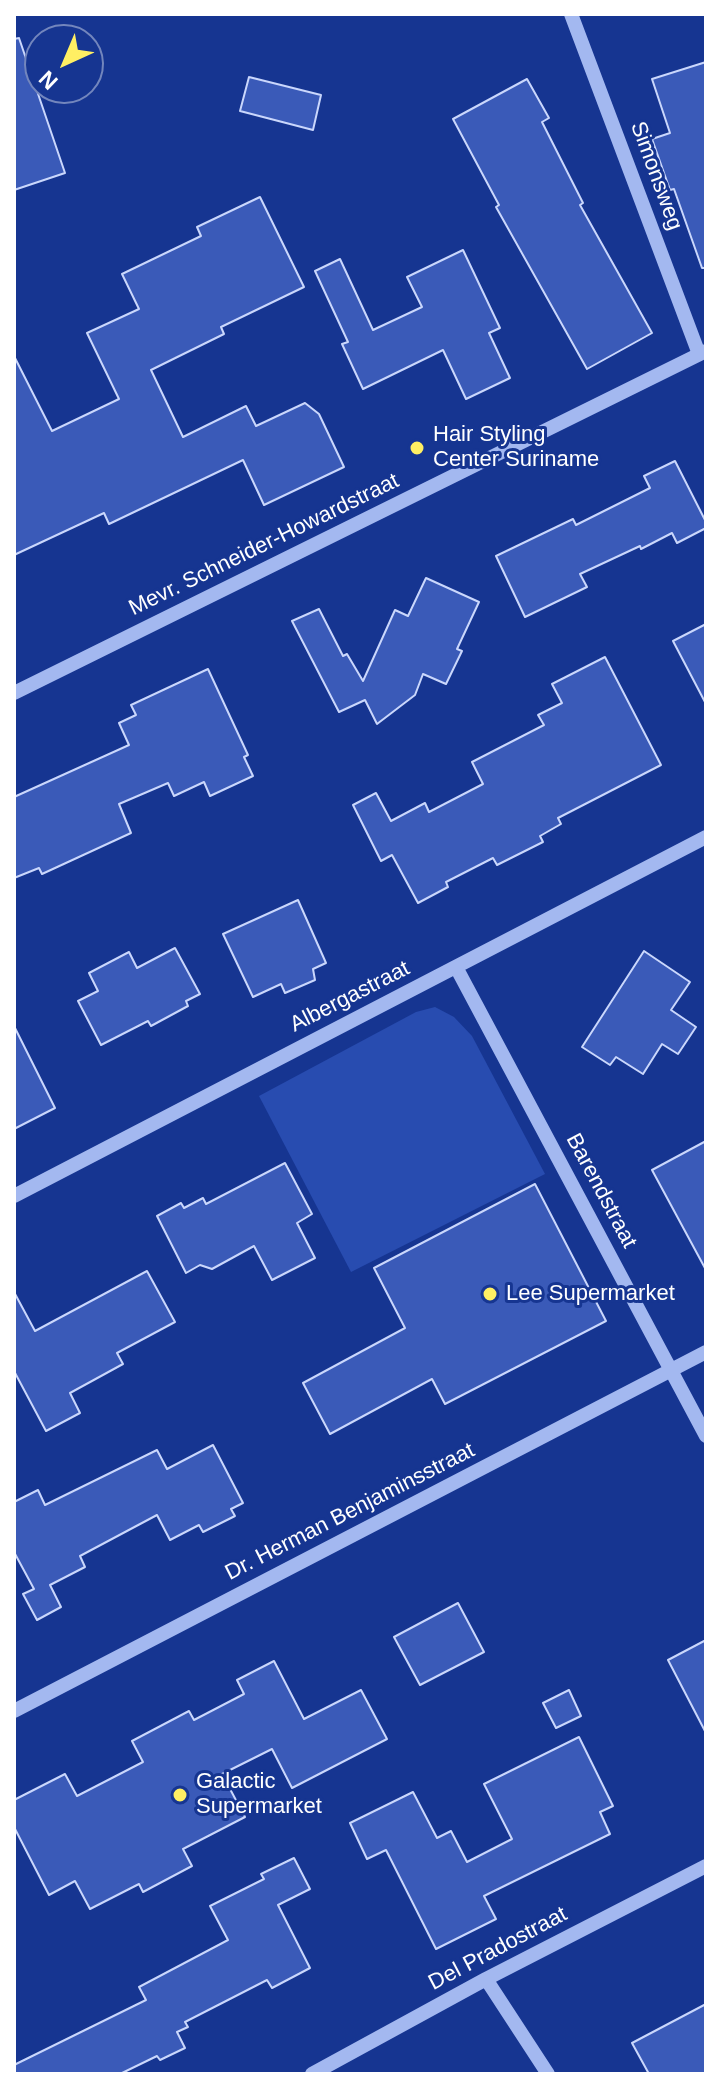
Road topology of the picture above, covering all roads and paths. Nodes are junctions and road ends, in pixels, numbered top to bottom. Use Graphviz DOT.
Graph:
graph roads {
  1 [pos="571,14"];
  2 [pos="702,353"];
  3 [pos="14,693"];
  4 [pos="706,837"];
  5 [pos="456,967"];
  6 [pos="14,1196"];
  7 [pos="706,1352"];
  8 [pos="671,1370"];
  9 [pos="706,1436"];
  10 [pos="14,1711"];
  11 [pos="706,1866"];
  12 [pos="486,1979"];
  13 [pos="312,2074"];
  14 [pos="548,2074"];
  1 -- 2 [label="street, Simonsweg"];
  2 -- 3 [label="street, Mevr. Schneider-Howardstraat"];
  4 -- 5 [label="street, Albergastraat"];
  5 -- 6 [label="street, Albergastraat"];
  5 -- 8 [label="street, Barendstraat"];
  7 -- 8 [label="street, Dr. Herman Benjaminsstraat"];
  8 -- 9 [label="street, Barendstraat"];
  8 -- 10 [label="street, Dr. Herman Benjaminsstraat"];
  11 -- 12 [label="street, Del Pradostraat"];
  12 -- 13 [label="street, Del Pradostraat"];
  12 -- 14 [label="street"];
}
